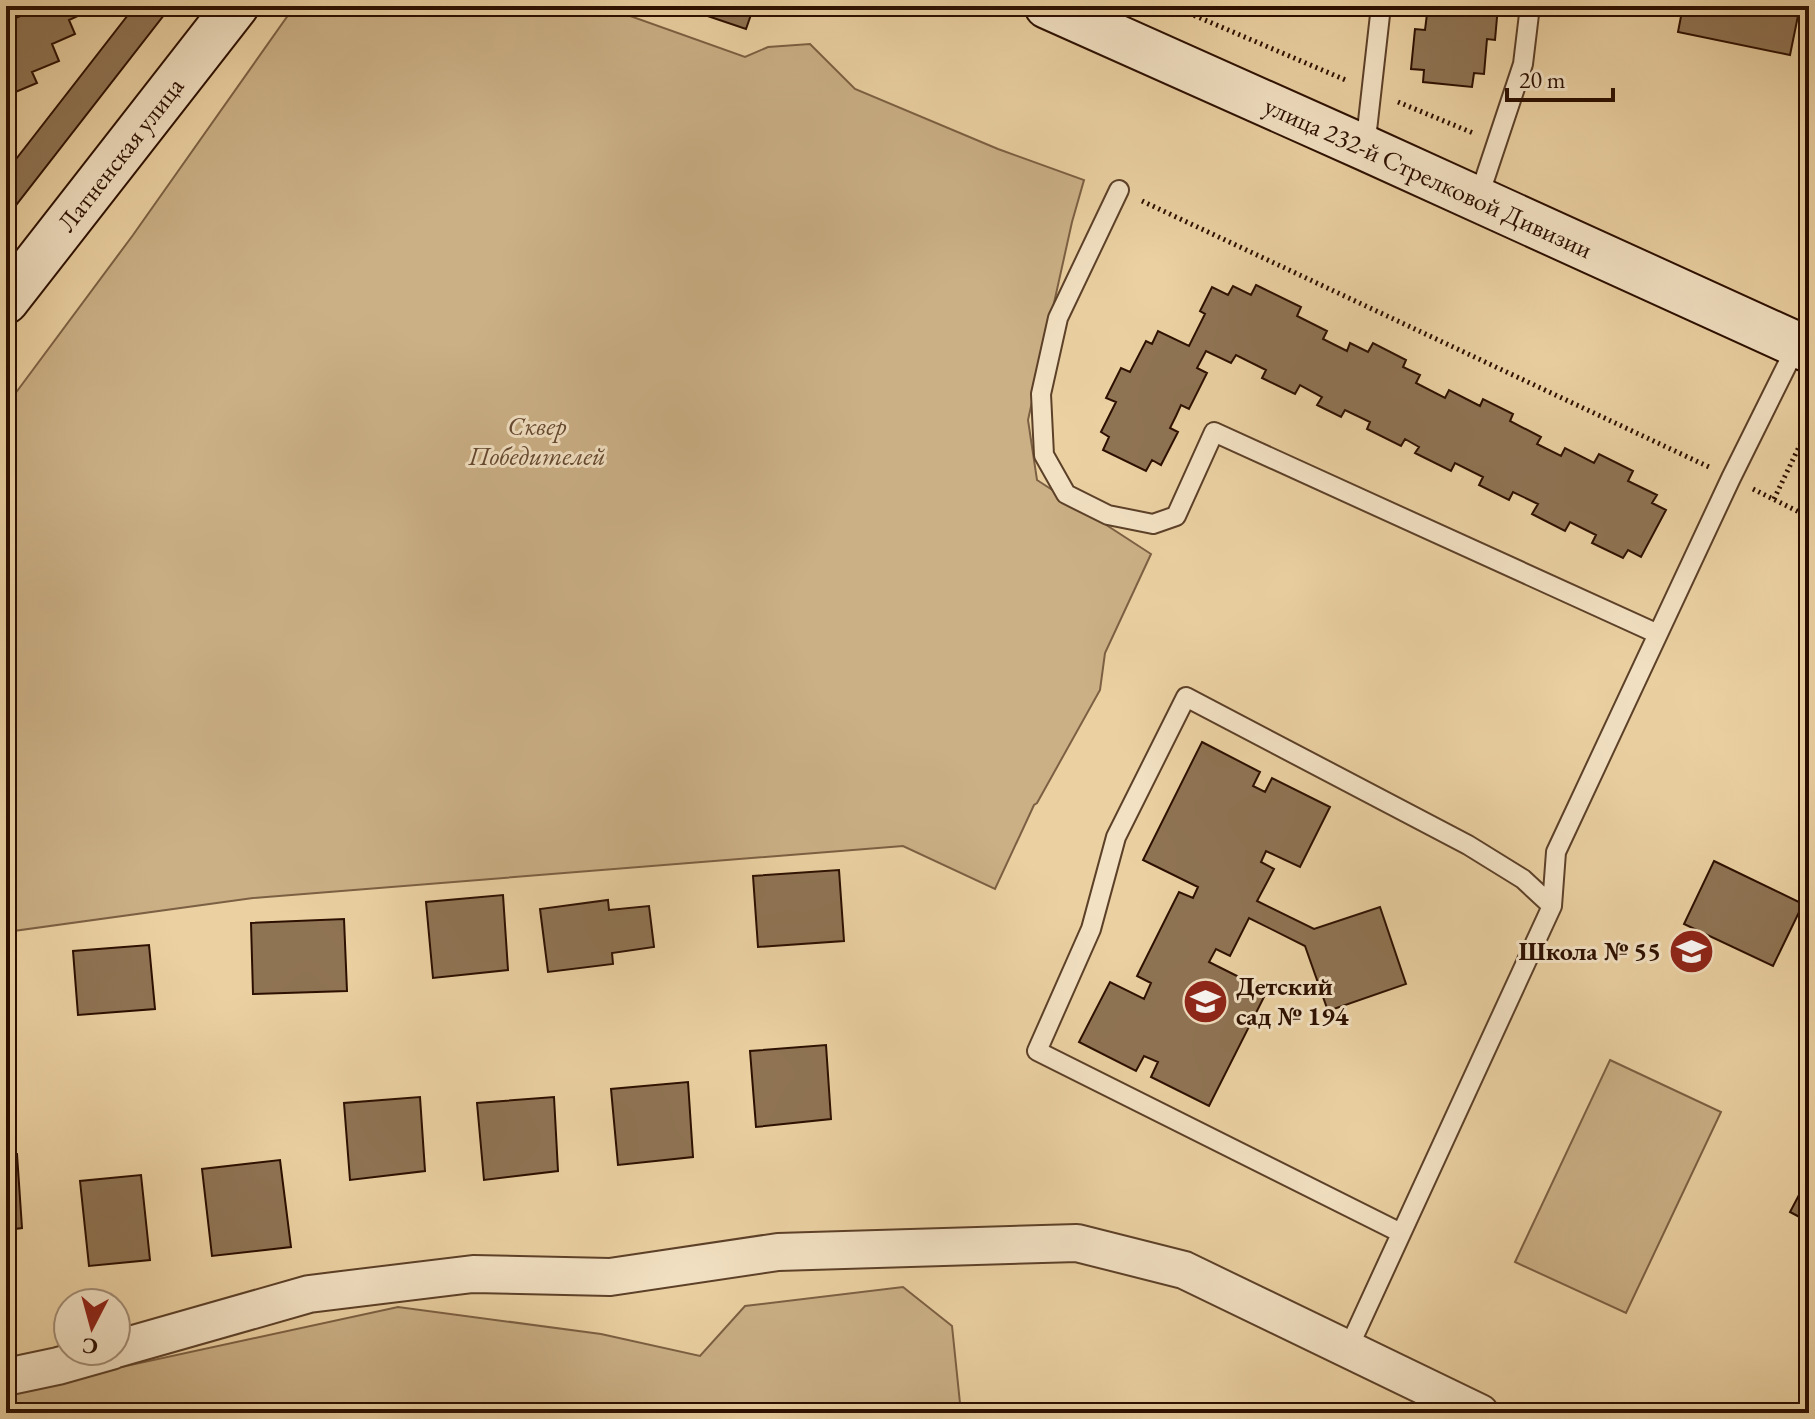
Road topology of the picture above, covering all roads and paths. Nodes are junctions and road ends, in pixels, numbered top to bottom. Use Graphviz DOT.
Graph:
graph roads {
  1 [pos="236,6"];
  2 [pos="1047,6"];
  3 [pos="1172,6"];
  4 [pos="1381,6"];
  5 [pos="1530,6"];
  6 [pos="1371,91"];
  7 [pos="1498,143"];
  8 [pos="1365,148"];
  9 [pos="1119,190"];
  10 [pos="1478,199"];
  11 [pos="6,301"];
  12 [pos="1803,347"];
  13 [pos="1809,426"];
  14 [pos="1731,478"];
  15 [pos="1774,499"];
  16 [pos="1809,517"];
  17 [pos="1658,634"];
  18 [pos="1552,906"];
  19 [pos="1401,1233"];
  20 [pos="132,1345"];
  21 [pos="1348,1349"];
  22 [pos="53,1367"];
  23 [pos="6,1377"];
  24 [pos="1480,1413"];
  1 -- 11 [label="street, Латненская улица"];
  2 -- 8 [label="street, улица 232-й Стрелковой Дивизии"];
  3 -- 6 [label="path"];
  4 -- 6 [label="lane"];
  5 -- 7 [label="lane"];
  6 -- 7 [label="path"];
  6 -- 8 [label="lane"];
  7 -- 10 [label="lane"];
  8 -- 10 [label="street, улица 232-й Стрелковой Дивизии"];
  9 -- 14 [label="path"];
  9 -- 17 [label="lane"];
  10 -- 12 [label="street, улица 232-й Стрелковой Дивизии"];
  12 -- 14 [label="lane"];
  13 -- 15 [label="path"];
  14 -- 15 [label="path"];
  14 -- 17 [label="lane"];
  15 -- 16 [label="path"];
  17 -- 18 [label="lane"];
  18 -- 19 [label="lane"];
  18 -- 19 [label="lane"];
  19 -- 21 [label="lane"];
  20 -- 21 [label="street"];
  21 -- 24 [label="street"];
  22 -- 23 [label="street"];
}
